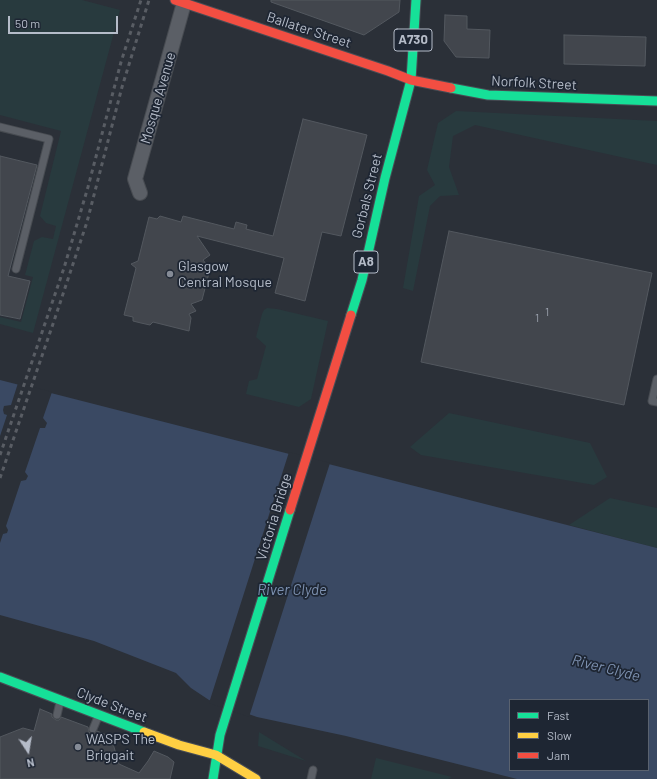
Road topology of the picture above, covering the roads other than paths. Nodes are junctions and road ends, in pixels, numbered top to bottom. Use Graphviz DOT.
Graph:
graph roads {
  1 [pos="416,0"];
  2 [pos="179,1"];
  3 [pos="411,80"];
  4 [pos="657,101"];
  5 [pos="0,127"];
  6 [pos="140,193"];
  7 [pos="16,270"];
  8 [pos="657,379"];
  9 [pos="657,402"];
  10 [pos="312,441"];
  11 [pos="0,677"];
  12 [pos="61,700"];
  13 [pos="56,715"];
  14 [pos="99,715"];
  15 [pos="93,729"];
  16 [pos="216,755"];
  17 [pos="313,770"];
  18 [pos="206,779"];
  19 [pos="213,779"];
  20 [pos="256,779"];
  21 [pos="311,779"];
  1 -- 3 [label="main road, Gorbals Street / A730"];
  2 -- 3 [label="main road, Ballater Street"];
  2 -- 6 [label="street, Mosque Avenue"];
  3 -- 4 [label="main road, Norfolk Street"];
  3 -- 10 [label="main road, Gorbals Street / A8"];
  5 -- 7 [label="lane"];
  8 -- 9 [label="lane"];
  10 -- 16 [label="main road, Victoria Bridge / A8"];
  11 -- 12 [label="main road, Clyde Street"];
  12 -- 13 [label="lane"];
  12 -- 14 [label="main road, Clyde Street"];
  14 -- 15 [label="lane"];
  14 -- 16 [label="main road, Clyde Street"];
  16 -- 18 [label="main road"];
  16 -- 19 [label="main road"];
  16 -- 20 [label="main road, Clyde Street"];
  17 -- 21 [label="lane"];
}
